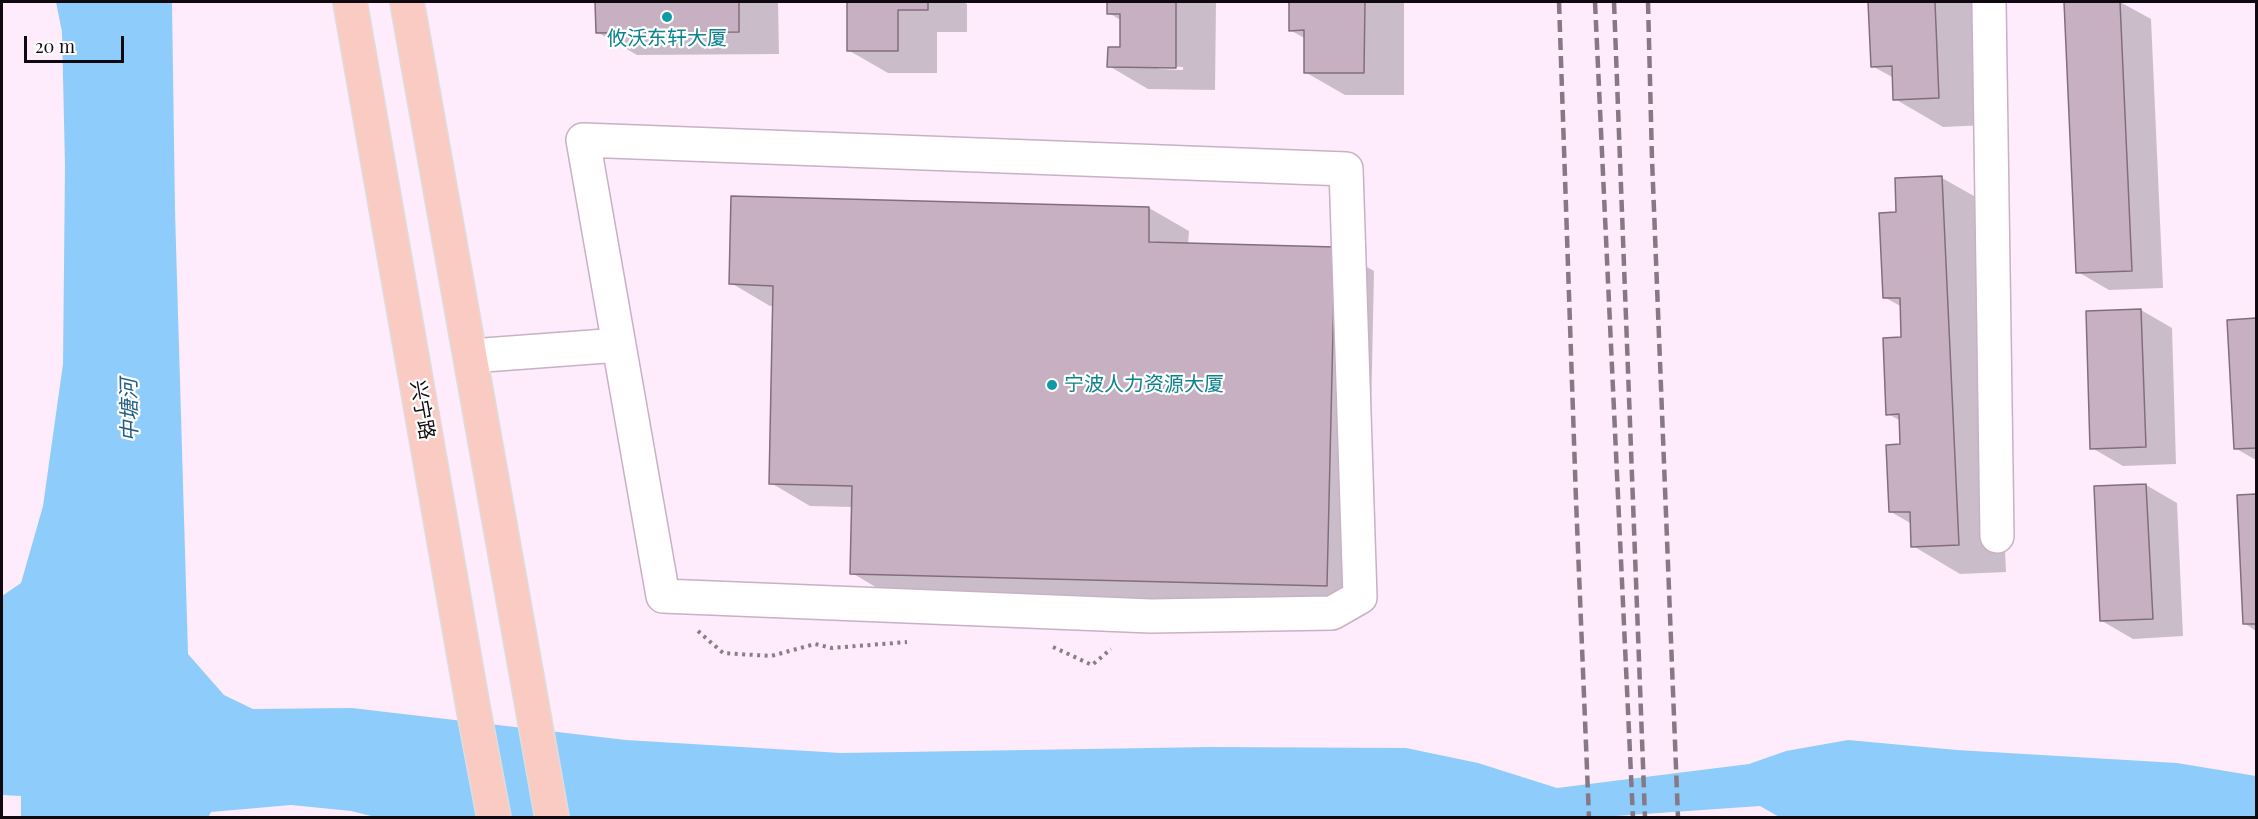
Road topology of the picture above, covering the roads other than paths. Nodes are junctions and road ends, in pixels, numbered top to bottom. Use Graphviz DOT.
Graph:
graph roads {
  1 [pos="350,2"];
  2 [pos="407,2"];
  3 [pos="1989,2"];
  4 [pos="619,345"];
  5 [pos="471,356"];
  6 [pos="1997,536"];
  7 [pos="494,818"];
  8 [pos="552,818"];
  1 -- 7 [label="main road, 兴宁路"];
  2 -- 5 [label="main road"];
  3 -- 6 [label="lane"];
  4 -- 4 [label="lane"];
  4 -- 5 [label="lane"];
  5 -- 8 [label="main road"];
}
